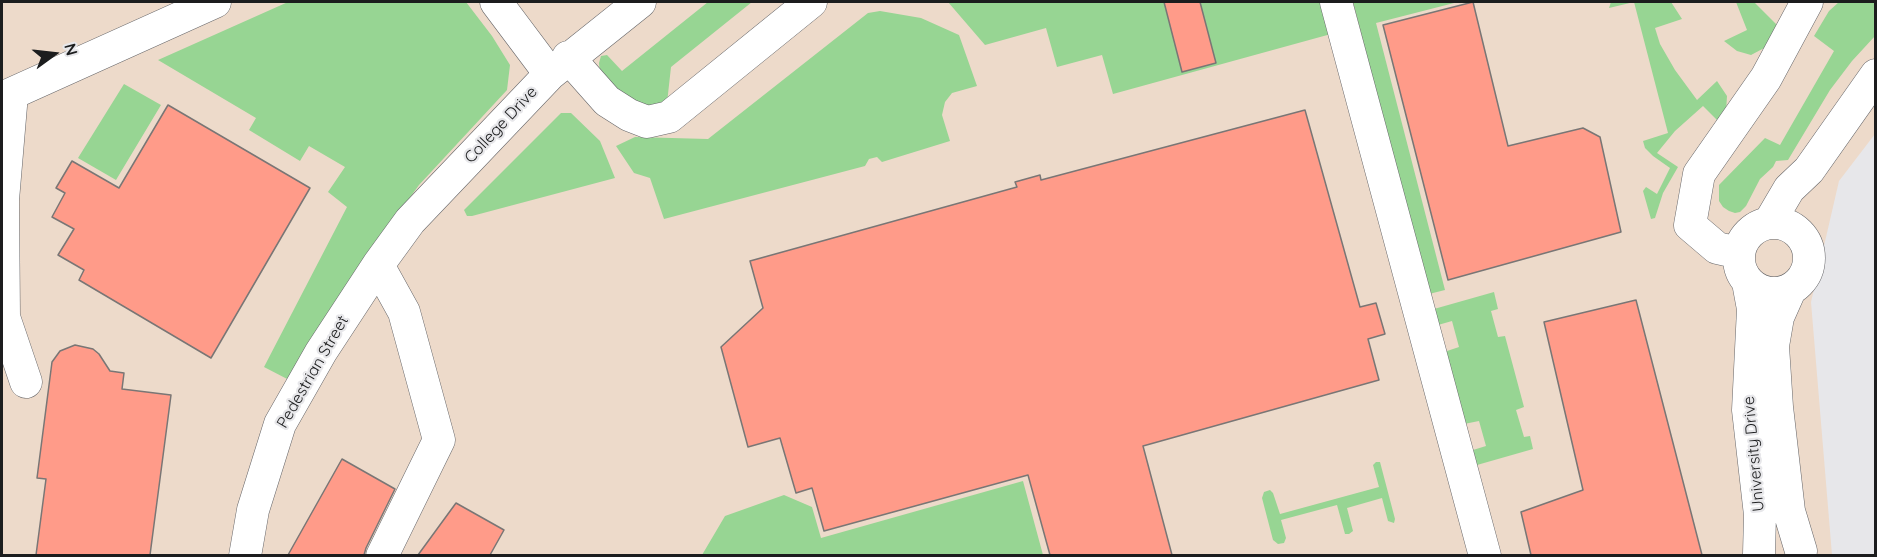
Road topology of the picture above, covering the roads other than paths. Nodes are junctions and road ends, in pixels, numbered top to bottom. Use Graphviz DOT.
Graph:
graph roads {
  1 [pos="215,2"];
  2 [pos="496,2"];
  3 [pos="640,2"];
  4 [pos="811,2"];
  5 [pos="1336,2"];
  6 [pos="1807,2"];
  7 [pos="559,65"];
  8 [pos="1875,75"];
  9 [pos="7,96"];
  10 [pos="1809,170"];
  11 [pos="1769,223"];
  12 [pos="1799,233"];
  13 [pos="378,265"];
  14 [pos="1744,267"];
  15 [pos="1790,290"];
  16 [pos="26,382"];
  17 [pos="1803,553"];
  18 [pos="244,555"];
  19 [pos="382,555"];
  20 [pos="1485,555"];
  21 [pos="1759,555"];
  1 -- 9 [label="street"];
  2 -- 7 [label="street"];
  3 -- 7 [label="street, College Drive"];
  4 -- 7 [label="street"];
  5 -- 20 [label="street"];
  6 -- 14 [label="street"];
  7 -- 13 [label="street, College Drive"];
  8 -- 10 [label="street"];
  9 -- 16 [label="street"];
  10 -- 11 [label="street"];
  10 -- 12 [label="street"];
  11 -- 12 [label="street"];
  11 -- 14 [label="street"];
  12 -- 15 [label="street"];
  13 -- 18 [label="street, Pedestrian Street"];
  13 -- 19 [label="street"];
  14 -- 15 [label="street"];
  14 -- 21 [label="street, University Drive"];
  15 -- 17 [label="street, University Drive"];
  17 -- 21 [label="street"];
}
